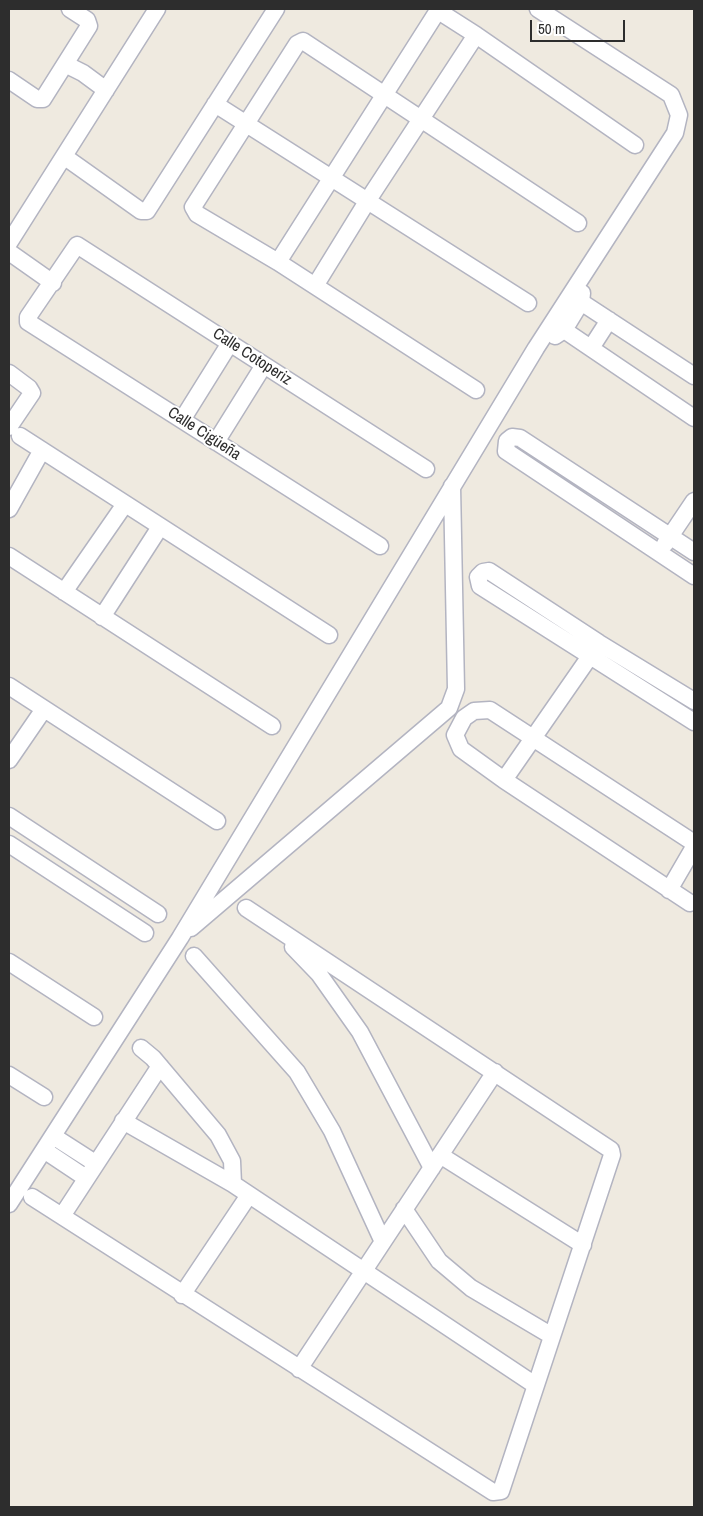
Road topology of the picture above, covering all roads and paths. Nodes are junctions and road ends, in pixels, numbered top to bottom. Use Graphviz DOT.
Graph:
graph roads {
  1 [pos="70,9"];
  2 [pos="157,9"];
  3 [pos="276,9"];
  4 [pos="538,9"];
  5 [pos="476,36"];
  6 [pos="65,64"];
  7 [pos="9,80"];
  8 [pos="106,90"];
  9 [pos="385,96"];
  10 [pos="216,104"];
  11 [pos="419,120"];
  12 [pos="247,124"];
  13 [pos="635,145"];
  14 [pos="64,158"];
  15 [pos="333,179"];
  16 [pos="368,200"];
  17 [pos="578,223"];
  18 [pos="9,243"];
  19 [pos="9,252"];
  20 [pos="278,262"];
  21 [pos="582,274"];
  22 [pos="53,283"];
  23 [pos="315,286"];
  24 [pos="581,302"];
  25 [pos="528,304"];
  26 [pos="609,320"];
  27 [pos="564,330"];
  28 [pos="230,343"];
  29 [pos="536,348"];
  30 [pos="591,348"];
  31 [pos="264,365"];
  32 [pos="9,373"];
  33 [pos="694,376"];
  34 [pos="476,390"];
  35 [pos="694,418"];
  36 [pos="182,420"];
  37 [pos="14,432"];
  38 [pos="216,442"];
  39 [pos="42,450"];
  40 [pos="426,469"];
  41 [pos="452,486"];
  42 [pos="11,498"];
  43 [pos="694,501"];
  44 [pos="125,504"];
  45 [pos="160,526"];
  46 [pos="671,536"];
  47 [pos="380,546"];
  48 [pos="694,552"];
  49 [pos="659,554"];
  50 [pos="9,556"];
  51 [pos="694,576"];
  52 [pos="64,592"];
  53 [pos="102,617"];
  54 [pos="329,635"];
  55 [pos="599,643"];
  56 [pos="590,657"];
  57 [pos="9,686"];
  58 [pos="694,701"];
  59 [pos="449,708"];
  60 [pos="44,709"];
  61 [pos="464,720"];
  62 [pos="694,722"];
  63 [pos="272,726"];
  64 [pos="532,738"];
  65 [pos="9,760"];
  66 [pos="504,780"];
  67 [pos="9,816"];
  68 [pos="217,821"];
  69 [pos="694,843"];
  70 [pos="9,844"];
  71 [pos="694,847"];
  72 [pos="669,890"];
  73 [pos="690,903"];
  74 [pos="246,908"];
  75 [pos="158,914"];
  76 [pos="272,925"];
  77 [pos="145,933"];
  78 [pos="180,938"];
  79 [pos="194,956"];
  80 [pos="9,962"];
  81 [pos="94,1017"];
  82 [pos="141,1048"];
  83 [pos="160,1066"];
  84 [pos="494,1072"];
  85 [pos="9,1075"];
  86 [pos="44,1097"];
  87 [pos="124,1121"];
  88 [pos="53,1136"];
  89 [pos="44,1150"];
  90 [pos="436,1162"];
  91 [pos="94,1163"];
  92 [pos="86,1178"];
  93 [pos="233,1184"];
  94 [pos="249,1195"];
  95 [pos="32,1197"];
  96 [pos="9,1204"];
  97 [pos="404,1209"];
  98 [pos="62,1216"];
  99 [pos="383,1242"];
  100 [pos="583,1245"];
  101 [pos="364,1271"];
  102 [pos="182,1294"];
  103 [pos="552,1336"];
  104 [pos="299,1369"];
  105 [pos="535,1385"];
  1 -- 6 [label="street"];
  2 -- 8 [label="street"];
  3 -- 10 [label="street"];
  4 -- 21 [label="street"];
  5 -- 9 [label="street"];
  5 -- 11 [label="street"];
  5 -- 13 [label="street"];
  6 -- 7 [label="street"];
  6 -- 8 [label="street"];
  8 -- 14 [label="street"];
  9 -- 11 [label="street"];
  9 -- 12 [label="street"];
  9 -- 15 [label="street"];
  10 -- 12 [label="street"];
  10 -- 14 [label="street"];
  11 -- 16 [label="street"];
  11 -- 17 [label="street"];
  12 -- 15 [label="street"];
  12 -- 20 [label="street"];
  14 -- 18 [label="street"];
  15 -- 16 [label="street"];
  15 -- 20 [label="street"];
  16 -- 23 [label="street"];
  16 -- 25 [label="street"];
  19 -- 22 [label="street"];
  20 -- 23 [label="street"];
  21 -- 24 [label="street"];
  21 -- 29 [label="street"];
  22 -- 28 [label="street, Calle Cotoperiz"];
  22 -- 36 [label="street, Calle Cigüeña"];
  23 -- 34 [label="street"];
  24 -- 26 [label="street"];
  24 -- 27 [label="street"];
  26 -- 30 [label="street"];
  26 -- 33 [label="street"];
  27 -- 29 [label="street"];
  27 -- 30 [label="street"];
  28 -- 31 [label="street, Calle Cotoperiz"];
  28 -- 36 [label="street"];
  29 -- 41 [label="street"];
  30 -- 35 [label="street"];
  31 -- 38 [label="street"];
  31 -- 40 [label="street, Calle Cotoperiz"];
  32 -- 37 [label="street"];
  36 -- 38 [label="street, Calle Cigüeña"];
  37 -- 39 [label="street"];
  38 -- 47 [label="street, Calle Cigüeña"];
  39 -- 42 [label="street"];
  39 -- 44 [label="street"];
  41 -- 59 [label="street"];
  41 -- 78 [label="street"];
  43 -- 46 [label="street"];
  44 -- 45 [label="street"];
  44 -- 52 [label="street"];
  45 -- 53 [label="street"];
  45 -- 54 [label="street"];
  46 -- 48 [label="street"];
  46 -- 49 [label="street"];
  46 -- 49 [label="street"];
  49 -- 51 [label="street"];
  50 -- 52 [label="street"];
  52 -- 53 [label="street"];
  53 -- 63 [label="street"];
  55 -- 56 [label="street"];
  55 -- 56 [label="street"];
  55 -- 58 [label="street"];
  56 -- 62 [label="street"];
  56 -- 64 [label="street"];
  57 -- 60 [label="street"];
  59 -- 61 [label="street"];
  59 -- 78 [label="street"];
  60 -- 65 [label="street"];
  60 -- 68 [label="street"];
  61 -- 64 [label="street"];
  61 -- 66 [label="street"];
  64 -- 66 [label="street"];
  64 -- 69 [label="street"];
  66 -- 72 [label="street"];
  67 -- 75 [label="street"];
  70 -- 77 [label="street"];
  71 -- 72 [label="street"];
  72 -- 73 [label="street"];
  74 -- 76 [label="street"];
  76 -- 84 [label="street"];
  76 -- 90 [label="street"];
  78 -- 88 [label="street"];
  79 -- 99 [label="street"];
  80 -- 81 [label="street"];
  82 -- 83 [label="street"];
  83 -- 87 [label="street"];
  83 -- 93 [label="street"];
  84 -- 90 [label="street"];
  84 -- 100 [label="street"];
  85 -- 86 [label="street"];
  87 -- 91 [label="street"];
  87 -- 93 [label="street"];
  88 -- 89 [label="street"];
  88 -- 91 [label="street"];
  89 -- 92 [label="street"];
  89 -- 96 [label="street"];
  90 -- 97 [label="street"];
  90 -- 100 [label="street"];
  91 -- 92 [label="street"];
  92 -- 98 [label="street"];
  93 -- 94 [label="street"];
  94 -- 101 [label="street"];
  94 -- 102 [label="street"];
  95 -- 98 [label="street"];
  97 -- 99 [label="street"];
  97 -- 103 [label="street"];
  98 -- 102 [label="street"];
  99 -- 101 [label="street"];
  100 -- 103 [label="street"];
  101 -- 104 [label="street"];
  101 -- 105 [label="street"];
  102 -- 104 [label="street"];
  103 -- 105 [label="street"];
  104 -- 105 [label="street"];
}
